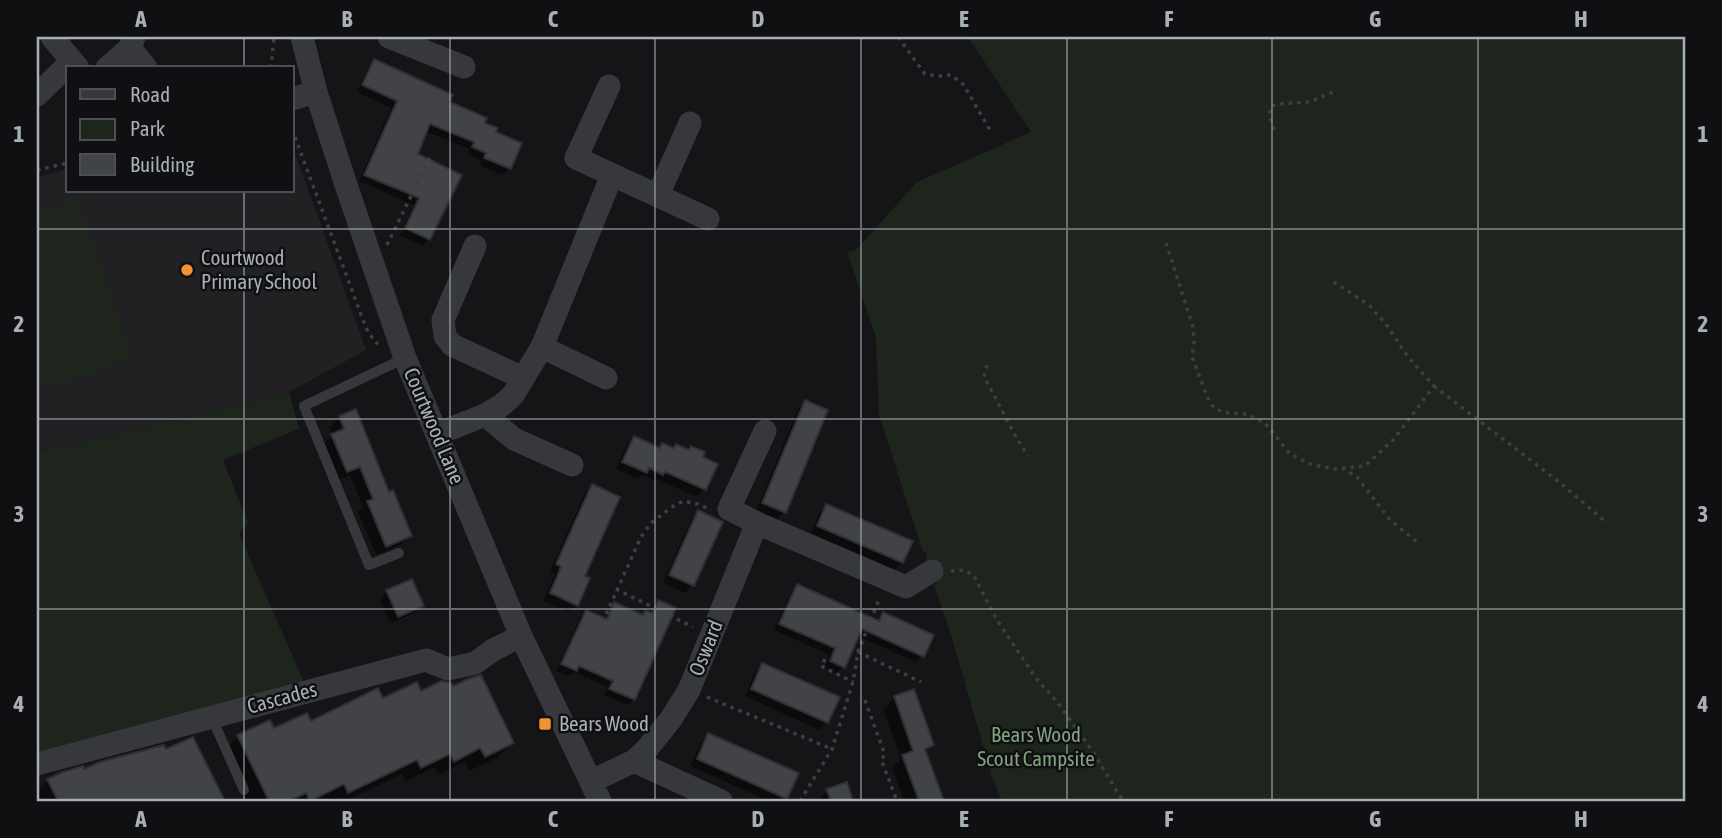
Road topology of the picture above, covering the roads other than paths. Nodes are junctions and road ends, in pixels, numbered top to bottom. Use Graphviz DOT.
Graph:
graph roads {
  1 [pos="52,37"];
  2 [pos="302,37"];
  3 [pos="389,37"];
  4 [pos="132,42"];
  5 [pos="75,65"];
  6 [pos="109,66"];
  7 [pos="145,66"];
  8 [pos="464,67"];
  9 [pos="66,72"];
  10 [pos="609,86"];
  11 [pos="316,92"];
  12 [pos="37,95"];
  13 [pos="294,98"];
  14 [pos="690,123"];
  15 [pos="612,175"];
  16 [pos="658,195"];
  17 [pos="708,219"];
  18 [pos="475,246"];
  19 [pos="542,347"];
  20 [pos="405,358"];
  21 [pos="523,378"];
  22 [pos="606,378"];
  23 [pos="485,415"];
  24 [pos="765,430"];
  25 [pos="437,435"];
  26 [pos="572,466"];
  27 [pos="757,523"];
  28 [pos="399,553"];
  29 [pos="932,571"];
  30 [pos="521,636"];
  31 [pos="211,716"];
  32 [pos="634,761"];
  33 [pos="37,764"];
  34 [pos="244,790"];
  35 [pos="596,791"];
  36 [pos="721,801"];
  1 -- 5 [label="street"];
  2 -- 11 [label="street, Courtwood Lane"];
  3 -- 8 [label="street"];
  4 -- 6 [label="street"];
  4 -- 7 [label="street"];
  9 -- 12 [label="street"];
  10 -- 15 [label="street"];
  11 -- 13 [label="street"];
  11 -- 20 [label="street, Courtwood Lane"];
  14 -- 16 [label="street"];
  15 -- 16 [label="street"];
  15 -- 19 [label="street"];
  16 -- 17 [label="street"];
  18 -- 21 [label="street"];
  19 -- 21 [label="street"];
  19 -- 22 [label="street"];
  20 -- 25 [label="street, Courtwood Lane"];
  20 -- 28 [label="lane"];
  21 -- 23 [label="street"];
  23 -- 25 [label="street"];
  23 -- 26 [label="street"];
  24 -- 27 [label="street"];
  25 -- 30 [label="street, Courtwood Lane"];
  27 -- 29 [label="street"];
  27 -- 32 [label="street, Osward"];
  30 -- 31 [label="street, Cascades"];
  30 -- 35 [label="street, Courtwood Lane"];
  31 -- 33 [label="street, Cascades"];
  31 -- 34 [label="lane"];
  32 -- 35 [label="street, Osward"];
  32 -- 36 [label="street"];
}
